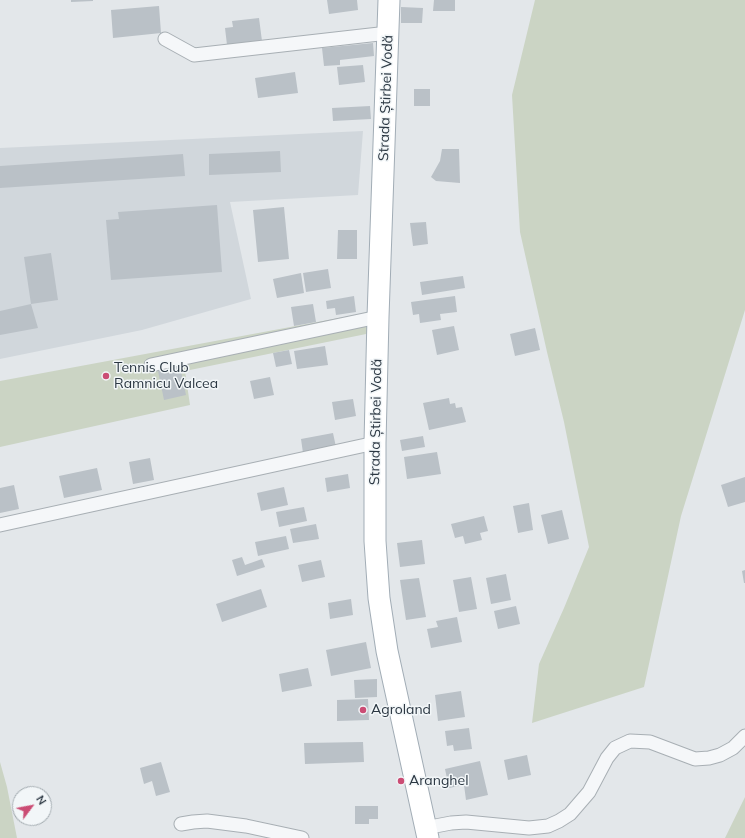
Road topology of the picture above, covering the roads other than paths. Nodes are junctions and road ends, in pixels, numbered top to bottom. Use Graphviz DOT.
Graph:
graph roads {
  1 [pos="389,0"];
  2 [pos="388,33"];
  3 [pos="165,39"];
  4 [pos="378,317"];
  5 [pos="151,365"];
  6 [pos="375,444"];
  7 [pos="0,525"];
  8 [pos="745,736"];
  9 [pos="181,824"];
  10 [pos="426,833"];
  11 [pos="302,838"];
  1 -- 2 [label="main road, Strada Știrbei Vodă"];
  2 -- 3 [label="street"];
  2 -- 4 [label="main road, Strada Știrbei Vodă"];
  4 -- 5 [label="street"];
  4 -- 6 [label="main road, Strada Știrbei Vodă"];
  6 -- 7 [label="street"];
  6 -- 10 [label="main road, Strada Știrbei Vodă"];
  8 -- 10 [label="street"];
  9 -- 11 [label="street"];
}
